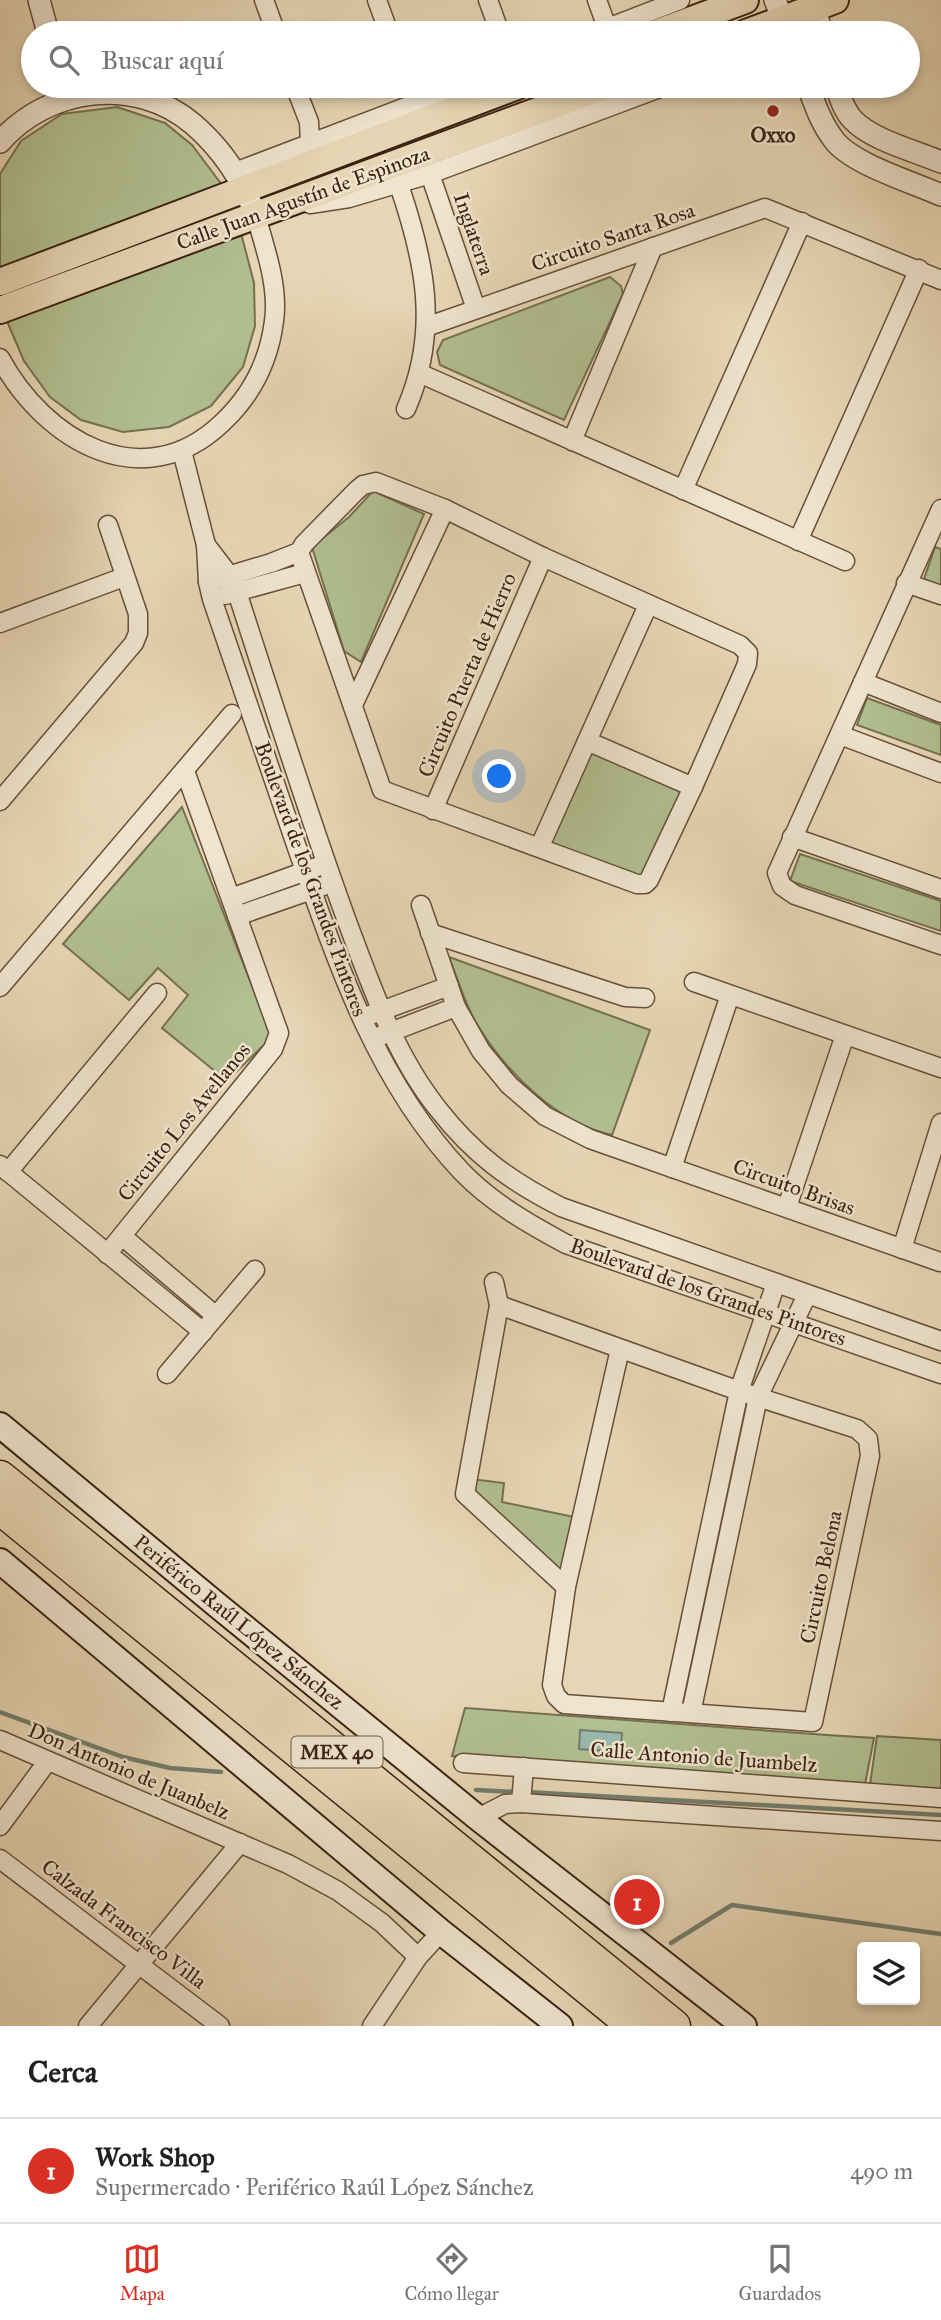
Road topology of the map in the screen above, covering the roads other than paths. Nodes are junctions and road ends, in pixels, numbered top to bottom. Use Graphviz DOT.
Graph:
graph roads {
  1 [pos="39,0"];
  2 [pos="264,0"];
  3 [pos="377,0"];
  4 [pos="488,0"];
  5 [pos="597,0"];
  6 [pos="680,0"];
  7 [pos="745,0"];
  8 [pos="45,21"];
  9 [pos="272,21"];
  10 [pos="385,21"];
  11 [pos="496,21"];
  12 [pos="602,21"];
  13 [pos="630,21"];
  14 [pos="689,21"];
  15 [pos="56,98"];
  16 [pos="140,98"];
  17 [pos="300,98"];
  18 [pos="413,98"];
  19 [pos="430,98"];
  20 [pos="482,98"];
  21 [pos="573,98"];
  22 [pos="633,98"];
  23 [pos="812,98"];
  24 [pos="839,98"];
  25 [pos="415,104"];
  26 [pos="0,142"];
  27 [pos="310,144"];
  28 [pos="941,162"];
  29 [pos="430,174"];
  30 [pos="241,181"];
  31 [pos="399,185"];
  32 [pos="941,195"];
  33 [pos="264,213"];
  34 [pos="802,222"];
  35 [pos="653,247"];
  36 [pos="919,270"];
  37 [pos="941,280"];
  38 [pos="0,282"];
  39 [pos="476,309"];
  40 [pos="0,310"];
  41 [pos="426,327"];
  42 [pos="0,358"];
  43 [pos="419,373"];
  44 [pos="406,409"];
  45 [pos="572,441"];
  46 [pos="182,451"];
  47 [pos="683,490"];
  48 [pos="445,509"];
  49 [pos="939,521"];
  50 [pos="108,525"];
  51 [pos="797,541"];
  52 [pos="206,545"];
  53 [pos="299,552"];
  54 [pos="542,557"];
  55 [pos="845,561"];
  56 [pos="305,573"];
  57 [pos="229,575"];
  58 [pos="124,577"];
  59 [pos="906,583"];
  60 [pos="210,590"];
  61 [pos="237,592"];
  62 [pos="941,595"];
  63 [pos="648,605"];
  64 [pos="0,623"];
  65 [pos="863,682"];
  66 [pos="353,705"];
  67 [pos="941,713"];
  68 [pos="233,714"];
  69 [pos="839,734"];
  70 [pos="587,741"];
  71 [pos="185,772"];
  72 [pos="941,773"];
  73 [pos="694,787"];
  74 [pos="0,802"];
  75 [pos="433,810"];
  76 [pos="792,837"];
  77 [pos="540,846"];
  78 [pos="327,863"];
  79 [pos="305,871"];
  80 [pos="333,883"];
  81 [pos="941,889"];
  82 [pos="312,890"];
  83 [pos="231,898"];
  84 [pos="421,905"];
  85 [pos="237,916"];
  86 [pos="430,933"];
  87 [pos="941,945"];
  88 [pos="694,982"];
  89 [pos="449,986"];
  90 [pos="0,987"];
  91 [pos="158,993"];
  92 [pos="730,995"];
  93 [pos="645,998"];
  94 [pos="456,1007"];
  95 [pos="381,1011"];
  96 [pos="360,1019"];
  97 [pos="391,1032"];
  98 [pos="845,1035"];
  99 [pos="371,1039"];
  100 [pos="941,1068"];
  101 [pos="941,1123"];
  102 [pos="672,1168"];
  103 [pos="4,1169"];
  104 [pos="787,1208"];
  105 [pos="122,1236"];
  106 [pos="902,1249"];
  107 [pos="107,1254"];
  108 [pos="940,1262"];
  109 [pos="255,1270"];
  110 [pos="494,1282"];
  111 [pos="776,1283"];
  112 [pos="807,1295"];
  113 [pos="499,1305"];
  114 [pos="766,1313"];
  115 [pos="216,1316"];
  116 [pos="794,1322"];
  117 [pos="203,1332"];
  118 [pos="941,1341"];
  119 [pos="620,1349"];
  120 [pos="167,1374"];
  121 [pos="941,1374"];
  122 [pos="739,1391"];
  123 [pos="758,1397"];
  124 [pos="0,1424"];
  125 [pos="0,1477"];
  126 [pos="0,1508"];
  127 [pos="0,1561"];
  128 [pos="566,1587"];
  129 [pos="671,1712"];
  130 [pos="691,1713"];
  131 [pos="0,1740"];
  132 [pos="47,1762"];
  133 [pos="463,1763"];
  134 [pos="523,1771"];
  135 [pos="941,1798"];
  136 [pos="521,1799"];
  137 [pos="478,1818"];
  138 [pos="0,1826"];
  139 [pos="941,1831"];
  140 [pos="240,1843"];
  141 [pos="0,1859"];
  142 [pos="441,1932"];
  143 [pos="418,1957"];
  144 [pos="139,1964"];
  145 [pos="88,2026"];
  146 [pos="219,2026"];
  147 [pos="372,2026"];
  148 [pos="560,2026"];
  149 [pos="634,2026"];
  150 [pos="674,2026"];
  151 [pos="744,2026"];
  1 -- 8 [label="street"];
  2 -- 9 [label="street"];
  3 -- 10 [label="street"];
  4 -- 11 [label="street"];
  5 -- 12 [label="street"];
  6 -- 13 [label="street"];
  7 -- 14 [label="main road"];
  15 -- 26 [label="street"];
  16 -- 30 [label="street"];
  17 -- 27 [label="street"];
  18 -- 25 [label="street"];
  19 -- 25 [label="street"];
  20 -- 30 [label="main road, Calle Juan Agustín de Espinoza"];
  21 -- 33 [label="main road, Calle Juan Agustín de Espinoza"];
  22 -- 29 [label="street"];
  23 -- 32 [label="street"];
  24 -- 28 [label="street"];
  25 -- 27 [label="street"];
  27 -- 30 [label="street"];
  29 -- 31 [label="street"];
  29 -- 39 [label="street, Inglaterra"];
  30 -- 33 [label="street"];
  30 -- 38 [label="main road, Calle Juan Agustín de Espinoza"];
  31 -- 33 [label="street"];
  31 -- 41 [label="street"];
  33 -- 40 [label="main road, Calle Juan Agustín de Espinoza"];
  33 -- 46 [label="street"];
  34 -- 35 [label="street, Circuito Santa Rosa"];
  34 -- 36 [label="street"];
  34 -- 47 [label="street"];
  35 -- 39 [label="street, Circuito Santa Rosa"];
  35 -- 45 [label="street"];
  36 -- 37 [label="street"];
  36 -- 51 [label="street"];
  39 -- 41 [label="street, Circuito Santa Rosa"];
  41 -- 43 [label="street"];
  42 -- 46 [label="street"];
  43 -- 44 [label="street"];
  43 -- 45 [label="street"];
  45 -- 47 [label="street"];
  46 -- 52 [label="street, Boulevard de los Grandes Pintores"];
  47 -- 51 [label="street"];
  48 -- 53 [label="street, Circuito Puerta de Hierro"];
  48 -- 54 [label="street, Circuito Puerta de Hierro"];
  48 -- 66 [label="street"];
  49 -- 59 [label="street"];
  50 -- 58 [label="street"];
  51 -- 55 [label="street"];
  52 -- 57 [label="street, Boulevard de los Grandes Pintores"];
  52 -- 60 [label="street, Boulevard de los Grandes Pintores"];
  53 -- 56 [label="street, Circuito Puerta de Hierro"];
  53 -- 57 [label="street, Circuito Puerta de Hierro"];
  54 -- 63 [label="street, Circuito Puerta de Hierro"];
  54 -- 75 [label="street, Circuito Puerta de Hierro"];
  56 -- 61 [label="street"];
  56 -- 66 [label="street, Circuito Puerta de Hierro"];
  57 -- 60 [label="street, Circuito Puerta de Hierro"];
  57 -- 61 [label="street, Boulevard de los Grandes Pintores"];
  58 -- 64 [label="street"];
  58 -- 74 [label="street"];
  59 -- 62 [label="street"];
  59 -- 65 [label="street"];
  60 -- 61 [label="street"];
  60 -- 79 [label="street, Boulevard de los Grandes Pintores"];
  61 -- 78 [label="street, Boulevard de los Grandes Pintores"];
  63 -- 70 [label="street"];
  63 -- 73 [label="street, Circuito Puerta de Hierro"];
  65 -- 67 [label="street"];
  65 -- 69 [label="street"];
  66 -- 75 [label="street, Circuito Puerta de Hierro"];
  68 -- 71 [label="street"];
  69 -- 72 [label="street"];
  69 -- 76 [label="street"];
  70 -- 73 [label="street"];
  70 -- 77 [label="street"];
  71 -- 83 [label="street, Circuito Los Avellanos"];
  71 -- 90 [label="street"];
  73 -- 77 [label="street, Circuito Puerta de Hierro"];
  75 -- 77 [label="street, Circuito Puerta de Hierro"];
  76 -- 81 [label="street"];
  76 -- 87 [label="street"];
  78 -- 79 [label="street"];
  78 -- 80 [label="street, Boulevard de los Grandes Pintores"];
  79 -- 82 [label="street, Boulevard de los Grandes Pintores"];
  79 -- 83 [label="street"];
  80 -- 82 [label="street"];
  80 -- 95 [label="street, Boulevard de los Grandes Pintores"];
  82 -- 85 [label="street"];
  82 -- 96 [label="street, Boulevard de los Grandes Pintores"];
  83 -- 85 [label="street, Circuito Los Avellanos"];
  84 -- 86 [label="street, Circuito Brisas"];
  85 -- 105 [label="street, Circuito Los Avellanos"];
  86 -- 89 [label="street, Circuito Brisas"];
  86 -- 93 [label="street"];
  88 -- 92 [label="street"];
  89 -- 94 [label="street, Circuito Brisas"];
  89 -- 95 [label="street"];
  91 -- 103 [label="street"];
  92 -- 98 [label="street"];
  92 -- 102 [label="street"];
  94 -- 97 [label="street"];
  94 -- 102 [label="street, Circuito Brisas"];
  95 -- 96 [label="street"];
  95 -- 97 [label="street, Boulevard de los Grandes Pintores"];
  96 -- 99 [label="street, Boulevard de los Grandes Pintores"];
  97 -- 99 [label="street"];
  97 -- 111 [label="street, Boulevard de los Grandes Pintores"];
  98 -- 100 [label="street"];
  98 -- 104 [label="street"];
  99 -- 114 [label="street, Boulevard de los Grandes Pintores"];
  101 -- 106 [label="street"];
  102 -- 104 [label="street, Circuito Brisas"];
  103 -- 107 [label="street"];
  104 -- 106 [label="street, Circuito Brisas"];
  105 -- 107 [label="street, Circuito Los Avellanos"];
  105 -- 115 [label="street, Circuito Los Avellanos"];
  106 -- 108 [label="street, Circuito Brisas"];
  107 -- 117 [label="street"];
  109 -- 115 [label="street"];
  110 -- 113 [label="street"];
  111 -- 112 [label="street, Boulevard de los Grandes Pintores"];
  111 -- 114 [label="street"];
  112 -- 116 [label="street"];
  112 -- 118 [label="street, Boulevard de los Grandes Pintores"];
  113 -- 119 [label="street, Circuito Belona"];
  113 -- 128 [label="street"];
  114 -- 116 [label="street, Boulevard de los Grandes Pintores"];
  114 -- 122 [label="street"];
  115 -- 117 [label="street"];
  116 -- 121 [label="street, Boulevard de los Grandes Pintores"];
  116 -- 123 [label="street"];
  117 -- 120 [label="street"];
  119 -- 122 [label="street, Circuito Belona"];
  119 -- 128 [label="street, Circuito Belona"];
  122 -- 123 [label="street, Circuito Belona"];
  122 -- 129 [label="street"];
  123 -- 130 [label="street"];
  123 -- 130 [label="street, Circuito Belona"];
  124 -- 137 [label="main road, Periférico Raúl López Sánchez"];
  125 -- 150 [label="highway, Periférico Raúl López Sánchez / MEX 40"];
  126 -- 149 [label="highway, MEX 40"];
  127 -- 142 [label="main road"];
  128 -- 129 [label="street, Circuito Belona"];
  129 -- 130 [label="street, Circuito Belona"];
  131 -- 132 [label="street, Don Antonio de Juanbelz"];
  132 -- 138 [label="street"];
  132 -- 140 [label="street, Don Antonio de Juanbelz"];
  133 -- 134 [label="street, Calle Antonio de Juambelz"];
  134 -- 135 [label="street, Calle Antonio de Juambelz"];
  134 -- 136 [label="street"];
  136 -- 137 [label="street"];
  136 -- 139 [label="street"];
  137 -- 151 [label="main road, Periférico Raúl López Sánchez"];
  140 -- 143 [label="street, Don Antonio de Juanbelz"];
  140 -- 144 [label="street"];
  141 -- 144 [label="street, Calzada Francisco Villa"];
  142 -- 143 [label="street"];
  142 -- 148 [label="main road"];
  143 -- 147 [label="street"];
  144 -- 145 [label="street"];
  144 -- 146 [label="street, Calzada Francisco Villa"];
}
